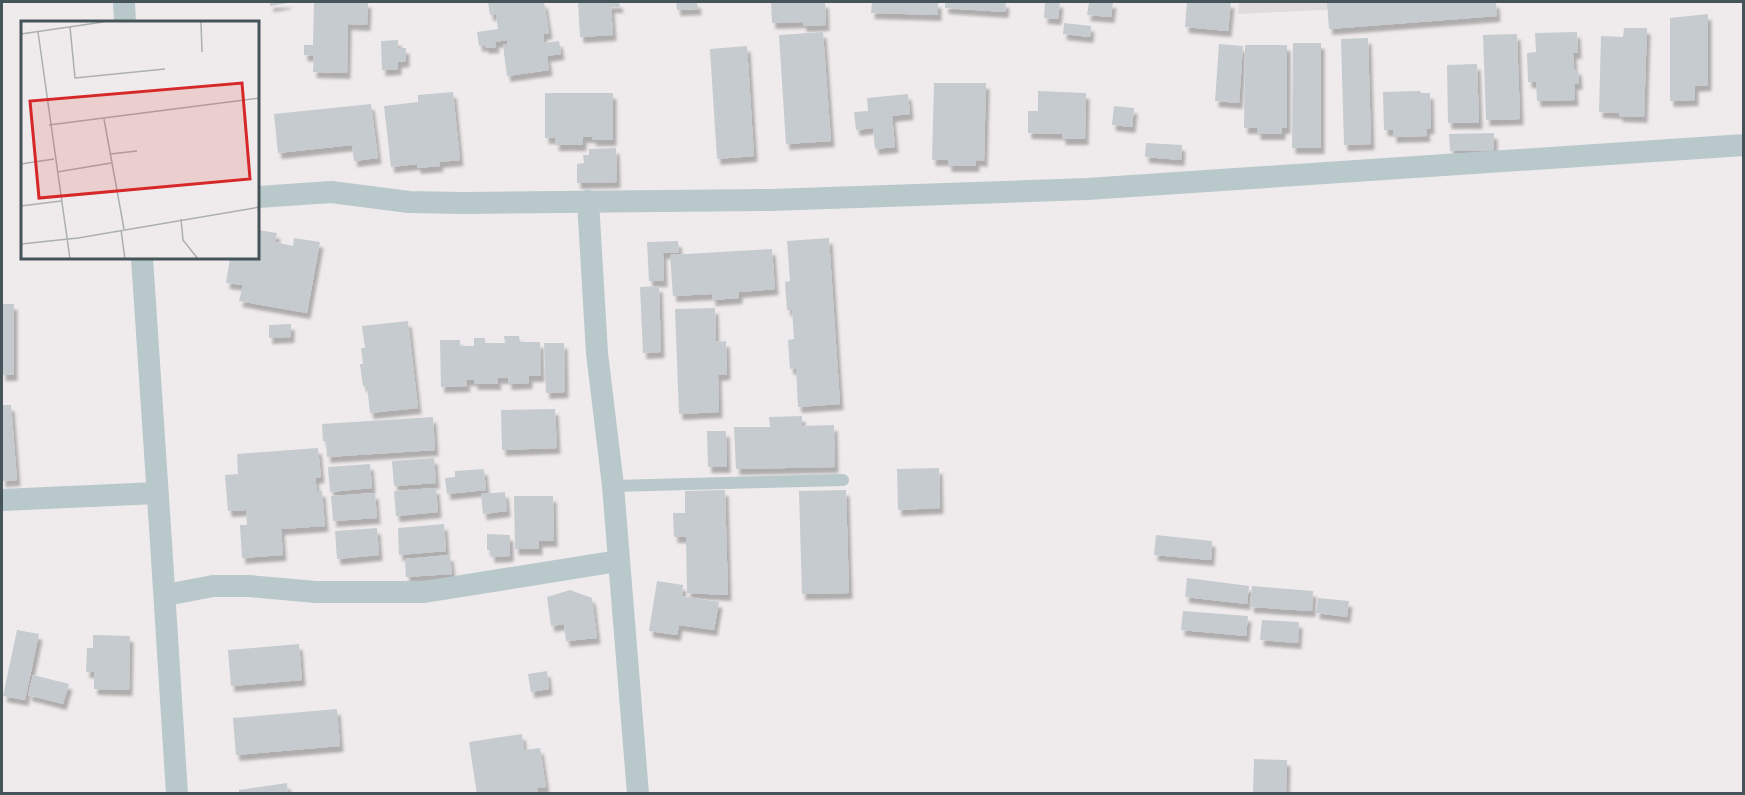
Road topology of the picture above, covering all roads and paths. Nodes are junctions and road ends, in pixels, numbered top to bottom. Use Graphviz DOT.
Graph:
graph roads {
  1 [pos="124,2"];
  2 [pos="125,21"];
  3 [pos="1743,145"];
  4 [pos="260,197"];
  5 [pos="588,201"];
  6 [pos="142,260"];
  7 [pos="843,480"];
  8 [pos="613,486"];
  9 [pos="157,492"];
  10 [pos="2,500"];
  11 [pos="618,561"];
  12 [pos="166,595"];
  13 [pos="177,794"];
  14 [pos="638,794"];
  1 -- 2 [label="street"];
  3 -- 5 [label="street"];
  4 -- 5 [label="street"];
  5 -- 8 [label="street"];
  6 -- 9 [label="street"];
  7 -- 8 [label="lane"];
  8 -- 11 [label="street"];
  9 -- 10 [label="street"];
  9 -- 12 [label="street"];
  11 -- 12 [label="street"];
  11 -- 14 [label="street"];
  12 -- 13 [label="street"];
}
